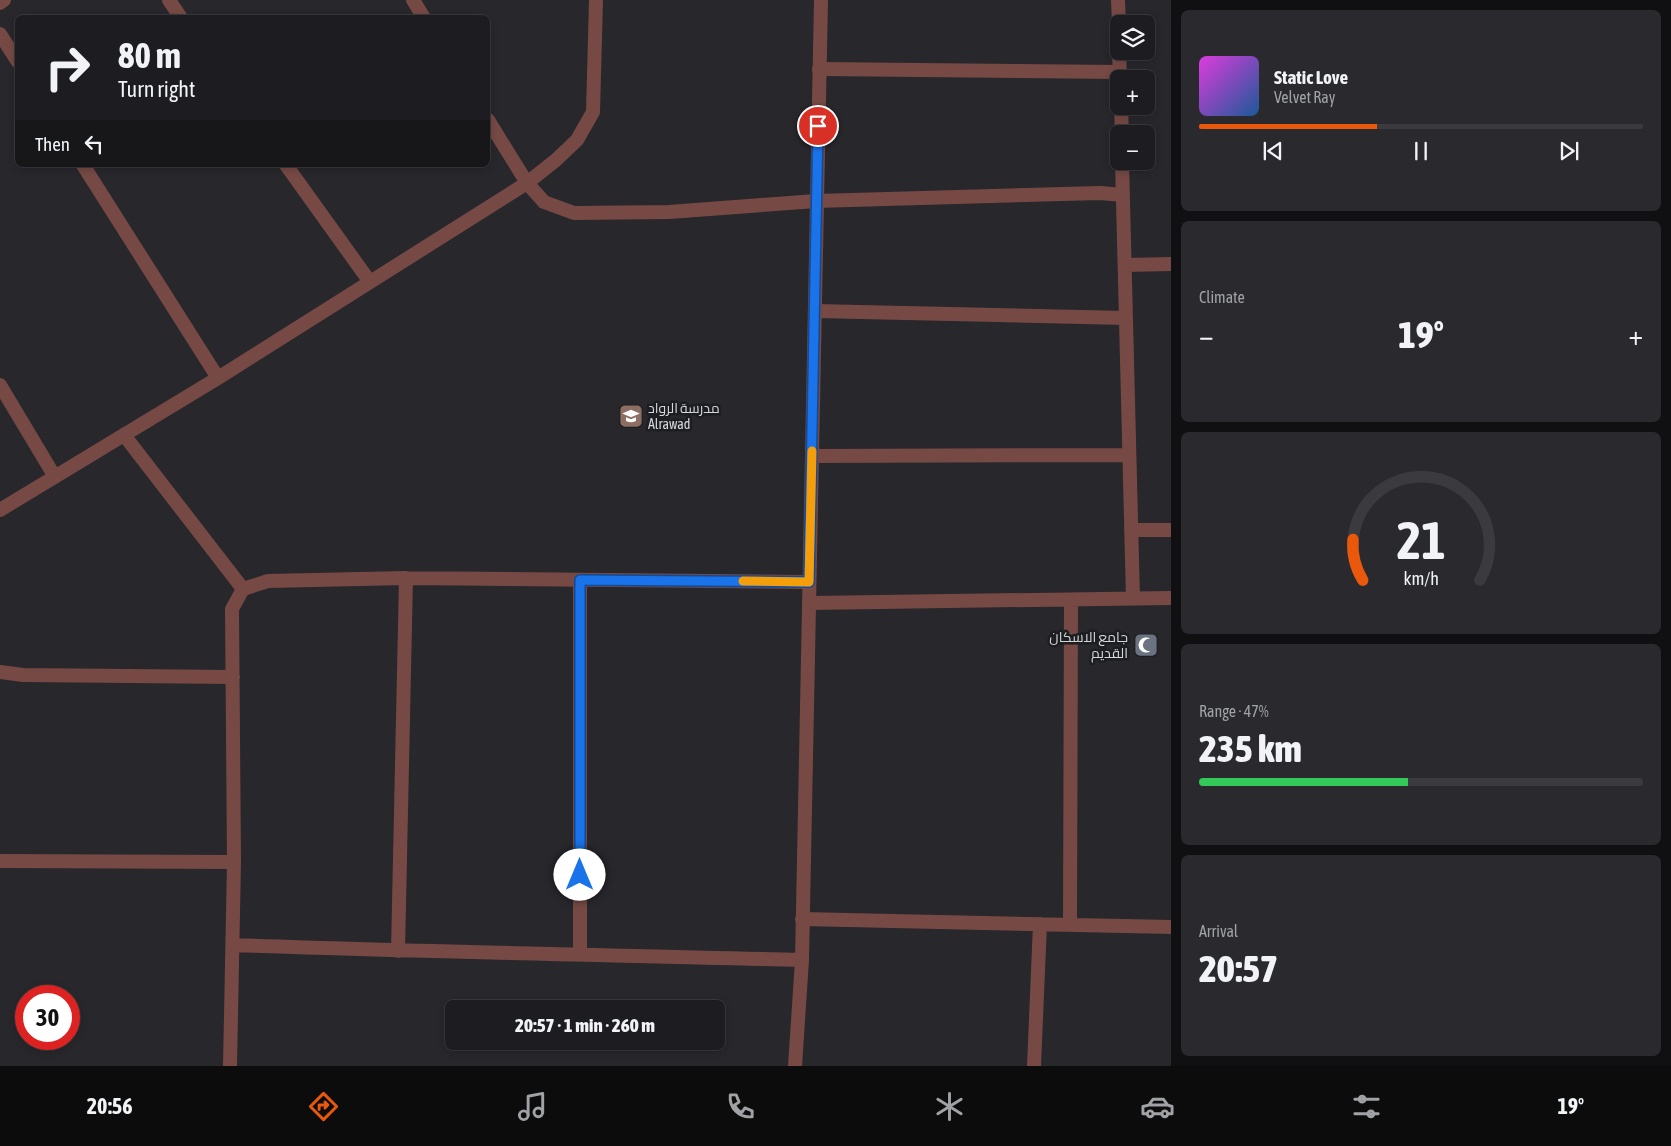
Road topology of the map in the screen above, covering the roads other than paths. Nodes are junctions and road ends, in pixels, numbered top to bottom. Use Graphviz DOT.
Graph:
graph roads {
  1 [pos="4,0"];
  2 [pos="169,0"];
  3 [pos="413,0"];
  4 [pos="596,0"];
  5 [pos="821,0"];
  6 [pos="1118,0"];
  7 [pos="0,3"];
  8 [pos="179,15"];
  9 [pos="422,15"];
  10 [pos="1119,15"];
  11 [pos="0,34"];
  12 [pos="15,57"];
  13 [pos="819,69"];
  14 [pos="1110,75"];
  15 [pos="490,123"];
  16 [pos="84,167"];
  17 [pos="287,167"];
  18 [pos="1122,170"];
  19 [pos="527,183"];
  20 [pos="1123,195"];
  21 [pos="816,201"];
  22 [pos="1171,264"];
  23 [pos="1125,265"];
  24 [pos="370,282"];
  25 [pos="814,311"];
  26 [pos="1126,318"];
  27 [pos="218,378"];
  28 [pos="0,385"];
  29 [pos="124,435"];
  30 [pos="1130,455"];
  31 [pos="812,456"];
  32 [pos="55,477"];
  33 [pos="0,510"];
  34 [pos="1131,530"];
  35 [pos="1171,530"];
  36 [pos="406,578"];
  37 [pos="580,580"];
  38 [pos="809,582"];
  39 [pos="243,589"];
  40 [pos="1171,598"];
  41 [pos="1133,599"];
  42 [pos="1071,600"];
  43 [pos="809,603"];
  44 [pos="0,672"];
  45 [pos="233,677"];
  46 [pos="0,861"];
  47 [pos="234,862"];
  48 [pos="802,919"];
  49 [pos="1040,924"];
  50 [pos="1070,925"];
  51 [pos="1171,927"];
  52 [pos="233,944"];
  53 [pos="398,951"];
  54 [pos="580,954"];
  55 [pos="802,960"];
  56 [pos="230,1066"];
  57 [pos="795,1066"];
  58 [pos="1034,1066"];
  1 -- 7 [label="street"];
  2 -- 8 [label="street"];
  3 -- 9 [label="street"];
  4 -- 19 [label="street"];
  5 -- 13 [label="street"];
  6 -- 10 [label="street"];
  11 -- 12 [label="street"];
  13 -- 14 [label="street"];
  13 -- 21 [label="street"];
  15 -- 19 [label="street"];
  16 -- 27 [label="street"];
  17 -- 24 [label="street"];
  18 -- 20 [label="street"];
  19 -- 21 [label="street"];
  19 -- 24 [label="street"];
  20 -- 21 [label="street"];
  20 -- 23 [label="street"];
  21 -- 25 [label="street"];
  22 -- 23 [label="street"];
  23 -- 26 [label="street"];
  24 -- 27 [label="street"];
  25 -- 26 [label="street"];
  25 -- 31 [label="street"];
  26 -- 30 [label="street"];
  27 -- 29 [label="street"];
  28 -- 32 [label="street"];
  29 -- 32 [label="street"];
  29 -- 39 [label="street"];
  30 -- 31 [label="street"];
  30 -- 34 [label="street"];
  31 -- 38 [label="street"];
  32 -- 33 [label="street"];
  34 -- 35 [label="street"];
  34 -- 41 [label="street"];
  36 -- 37 [label="street"];
  36 -- 39 [label="street"];
  36 -- 53 [label="street"];
  37 -- 38 [label="street"];
  37 -- 54 [label="street"];
  38 -- 43 [label="street"];
  39 -- 45 [label="street"];
  40 -- 41 [label="street"];
  41 -- 42 [label="street"];
  42 -- 43 [label="street"];
  42 -- 50 [label="street"];
  43 -- 48 [label="street"];
  44 -- 45 [label="street"];
  45 -- 47 [label="street"];
  46 -- 47 [label="street"];
  47 -- 52 [label="street"];
  48 -- 49 [label="street"];
  48 -- 55 [label="street"];
  49 -- 50 [label="street"];
  49 -- 58 [label="street"];
  50 -- 51 [label="street"];
  52 -- 53 [label="street"];
  52 -- 56 [label="street"];
  53 -- 54 [label="street"];
  54 -- 55 [label="street"];
  55 -- 57 [label="street"];
}
